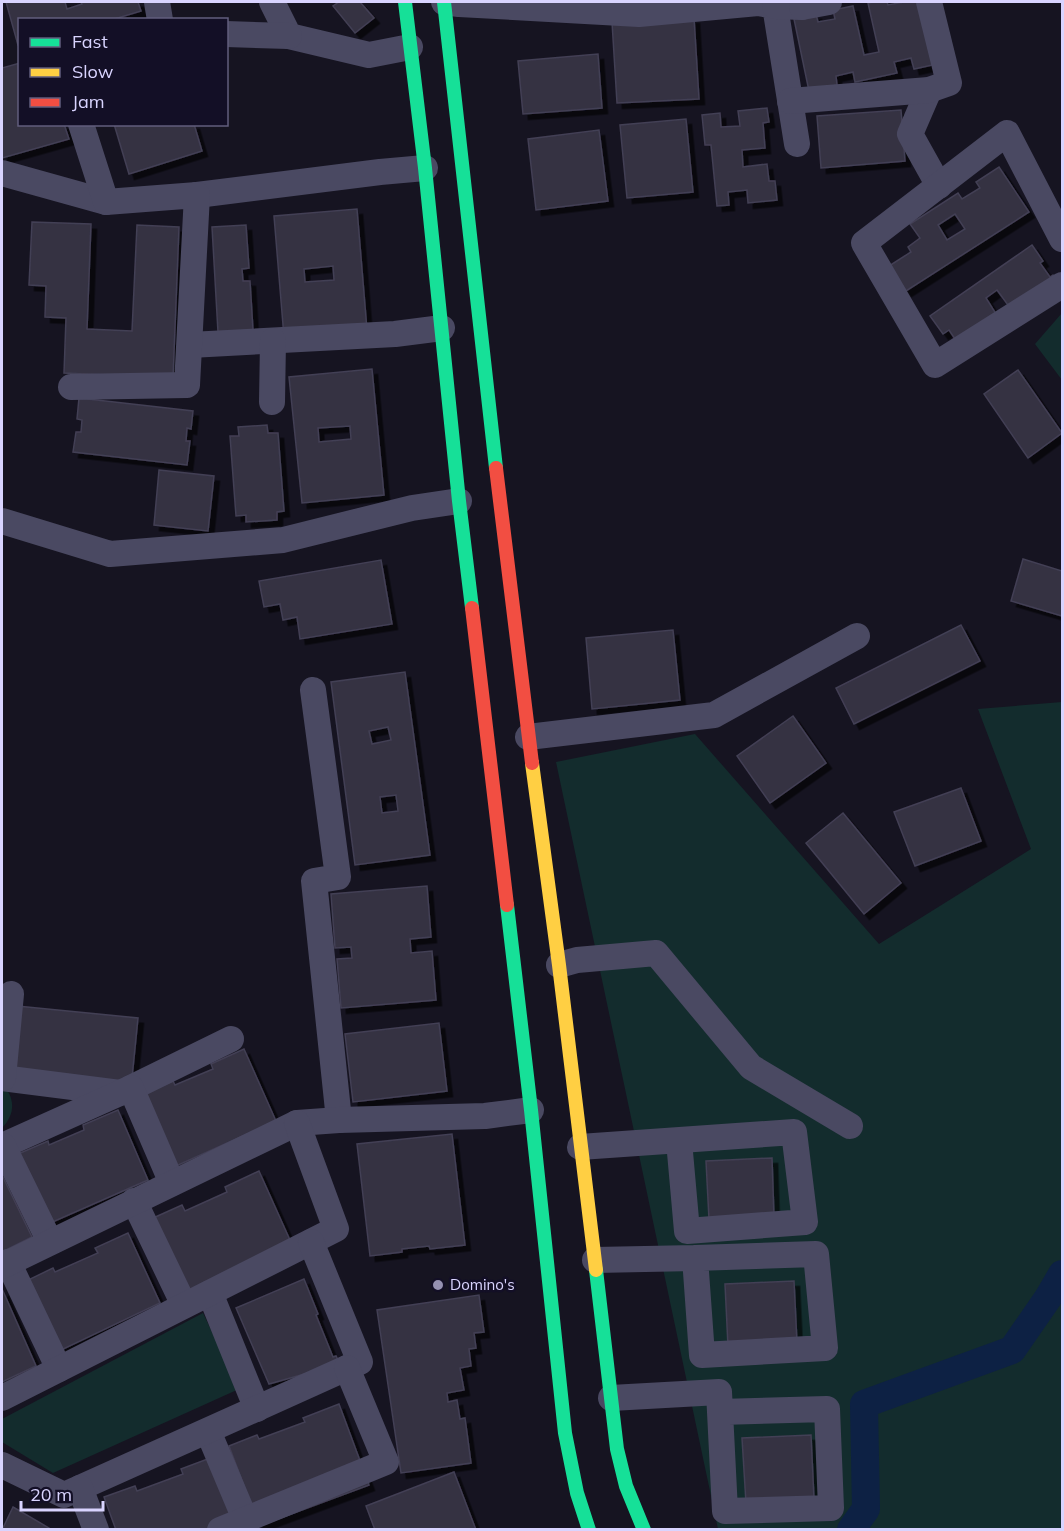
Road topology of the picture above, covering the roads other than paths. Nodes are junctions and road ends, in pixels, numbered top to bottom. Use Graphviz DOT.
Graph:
graph roads {
  1 [pos="157,2"];
  2 [pos="272,2"];
  3 [pos="405,2"];
  4 [pos="444,2"];
  5 [pos="829,2"];
  6 [pos="929,2"];
  7 [pos="802,4"];
  8 [pos="776,6"];
  9 [pos="160,18"];
  10 [pos="228,34"];
  11 [pos="289,36"];
  12 [pos="410,47"];
  13 [pos="928,90"];
  14 [pos="790,101"];
  15 [pos="82,126"];
  16 [pos="797,144"];
  17 [pos="425,168"];
  18 [pos="2,172"];
  19 [pos="939,186"];
  20 [pos="197,195"];
  21 [pos="106,202"];
  22 [pos="1062,239"];
  23 [pos="1062,285"];
  24 [pos="441,327"];
  25 [pos="273,341"];
  26 [pos="190,345"];
  27 [pos="71,387"];
  28 [pos="272,402"];
  29 [pos="459,501"];
  30 [pos="2,521"];
  31 [pos="857,636"];
  32 [pos="313,690"];
  33 [pos="528,737"];
  34 [pos="559,964"];
  35 [pos="10,994"];
  36 [pos="231,1039"];
  37 [pos="2,1078"];
  38 [pos="125,1091"];
  39 [pos="536,1109"];
  40 [pos="339,1120"];
  41 [pos="297,1122"];
  42 [pos="850,1126"];
  43 [pos="679,1141"];
  44 [pos="2,1146"];
  45 [pos="580,1147"];
  46 [pos="172,1183"];
  47 [pos="134,1202"];
  48 [pos="50,1242"];
  49 [pos="311,1242"];
  50 [pos="695,1258"];
  51 [pos="595,1260"];
  52 [pos="5,1264"];
  53 [pos="210,1293"];
  54 [pos="184,1305"];
  55 [pos="347,1368"];
  56 [pos="59,1369"];
  57 [pos="2,1398"];
  58 [pos="611,1398"];
  59 [pos="256,1409"];
  60 [pos="720,1412"];
  61 [pos="208,1431"];
  62 [pos="4,1474"];
  63 [pos="80,1488"];
  64 [pos="245,1519"];
  65 [pos="96,1530"];
  66 [pos="220,1530"];
  67 [pos="589,1530"];
  68 [pos="644,1530"];
  1 -- 9 [label="street"];
  2 -- 11 [label="street"];
  3 -- 12 [label="main road"];
  4 -- 8 [label="street"];
  4 -- 33 [label="main road"];
  5 -- 7 [label="street"];
  6 -- 13 [label="street"];
  7 -- 8 [label="street"];
  8 -- 14 [label="street"];
  10 -- 11 [label="street"];
  11 -- 12 [label="street"];
  12 -- 17 [label="main road"];
  13 -- 14 [label="street"];
  13 -- 19 [label="street"];
  14 -- 16 [label="street"];
  15 -- 21 [label="street"];
  17 -- 20 [label="street"];
  17 -- 24 [label="main road"];
  18 -- 21 [label="street"];
  19 -- 22 [label="street"];
  19 -- 23 [label="street"];
  20 -- 21 [label="street"];
  20 -- 26 [label="street"];
  24 -- 25 [label="street"];
  24 -- 29 [label="main road"];
  25 -- 26 [label="street"];
  25 -- 28 [label="street"];
  26 -- 27 [label="street"];
  29 -- 30 [label="street"];
  29 -- 39 [label="main road"];
  31 -- 33 [label="street"];
  32 -- 40 [label="street"];
  33 -- 34 [label="main road"];
  34 -- 42 [label="street"];
  34 -- 45 [label="main road"];
  35 -- 37 [label="street"];
  36 -- 38 [label="street"];
  37 -- 38 [label="street"];
  38 -- 44 [label="street"];
  38 -- 46 [label="street"];
  39 -- 40 [label="street"];
  39 -- 67 [label="main road"];
  40 -- 41 [label="street"];
  41 -- 46 [label="street"];
  41 -- 49 [label="street"];
  43 -- 43 [label="street"];
  43 -- 45 [label="street"];
  44 -- 48 [label="street"];
  45 -- 51 [label="main road"];
  46 -- 47 [label="street"];
  47 -- 48 [label="street"];
  47 -- 54 [label="street"];
  48 -- 52 [label="street"];
  49 -- 53 [label="street"];
  49 -- 55 [label="street"];
  50 -- 50 [label="street"];
  50 -- 51 [label="street"];
  51 -- 58 [label="main road"];
  52 -- 56 [label="street"];
  53 -- 54 [label="street"];
  53 -- 59 [label="street"];
  54 -- 56 [label="street"];
  55 -- 59 [label="street"];
  55 -- 64 [label="street"];
  56 -- 57 [label="street"];
  58 -- 60 [label="street"];
  58 -- 68 [label="main road"];
  59 -- 61 [label="street"];
  60 -- 60 [label="street"];
  61 -- 63 [label="street"];
  61 -- 64 [label="street"];
  62 -- 63 [label="street"];
  63 -- 65 [label="street"];
  64 -- 66 [label="street"];
}
